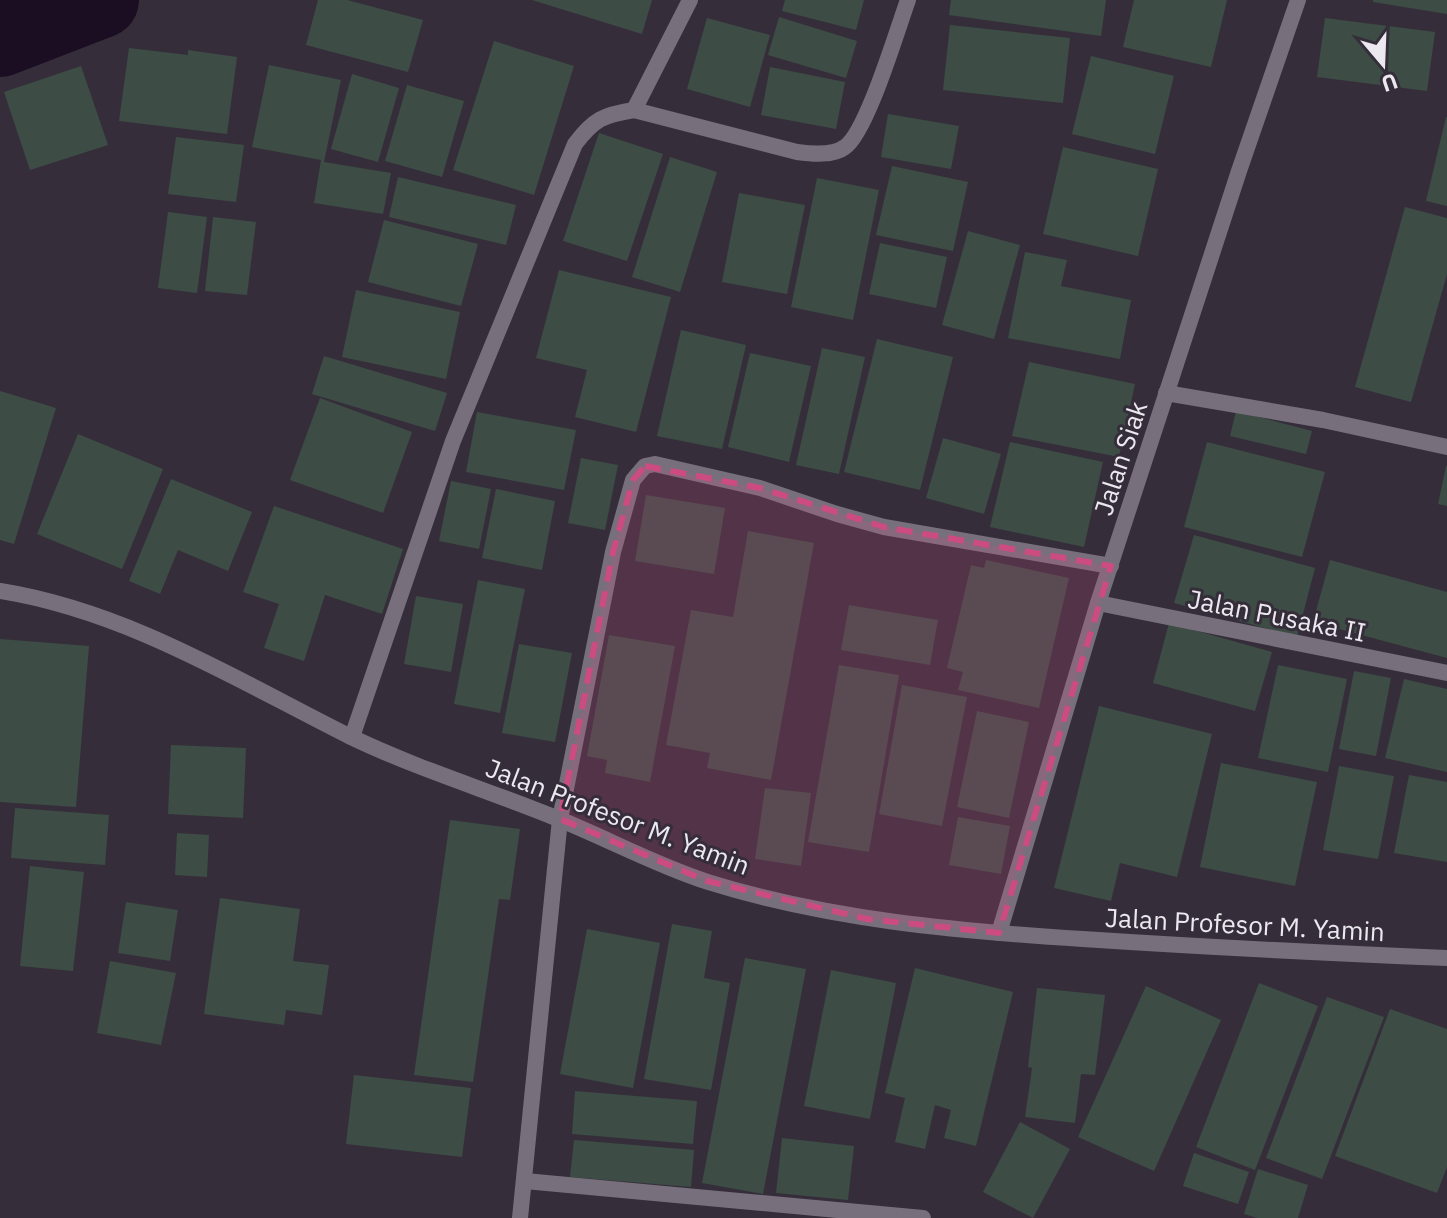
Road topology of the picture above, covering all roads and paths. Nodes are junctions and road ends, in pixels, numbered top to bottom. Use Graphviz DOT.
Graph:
graph roads {
  1 [pos="690,0"];
  2 [pos="908,0"];
  3 [pos="1298,0"];
  4 [pos="634,110"];
  5 [pos="1166,393"];
  6 [pos="1447,447"];
  7 [pos="1111,566"];
  8 [pos="0,591"];
  9 [pos="1098,603"];
  10 [pos="1447,673"];
  11 [pos="352,737"];
  12 [pos="560,819"];
  13 [pos="999,933"];
  14 [pos="1447,958"];
  15 [pos="525,1181"];
  16 [pos="520,1218"];
  17 [pos="923,1218"];
  1 -- 4 [label="street"];
  2 -- 4 [label="street"];
  3 -- 5 [label="street, Jalan Siak"];
  4 -- 11 [label="street"];
  5 -- 6 [label="street"];
  5 -- 7 [label="street, Jalan Siak"];
  7 -- 9 [label="street, Jalan Siak"];
  7 -- 12 [label="street"];
  8 -- 11 [label="street, Jalan Profesor M. Yamin"];
  9 -- 10 [label="street, Jalan Pusaka II"];
  9 -- 13 [label="street, Jalan Siak"];
  11 -- 12 [label="street, Jalan Profesor M. Yamin"];
  12 -- 13 [label="street, Jalan Profesor M. Yamin"];
  12 -- 15 [label="street"];
  13 -- 14 [label="street, Jalan Profesor M. Yamin"];
  15 -- 16 [label="street"];
  15 -- 17 [label="street"];
}
